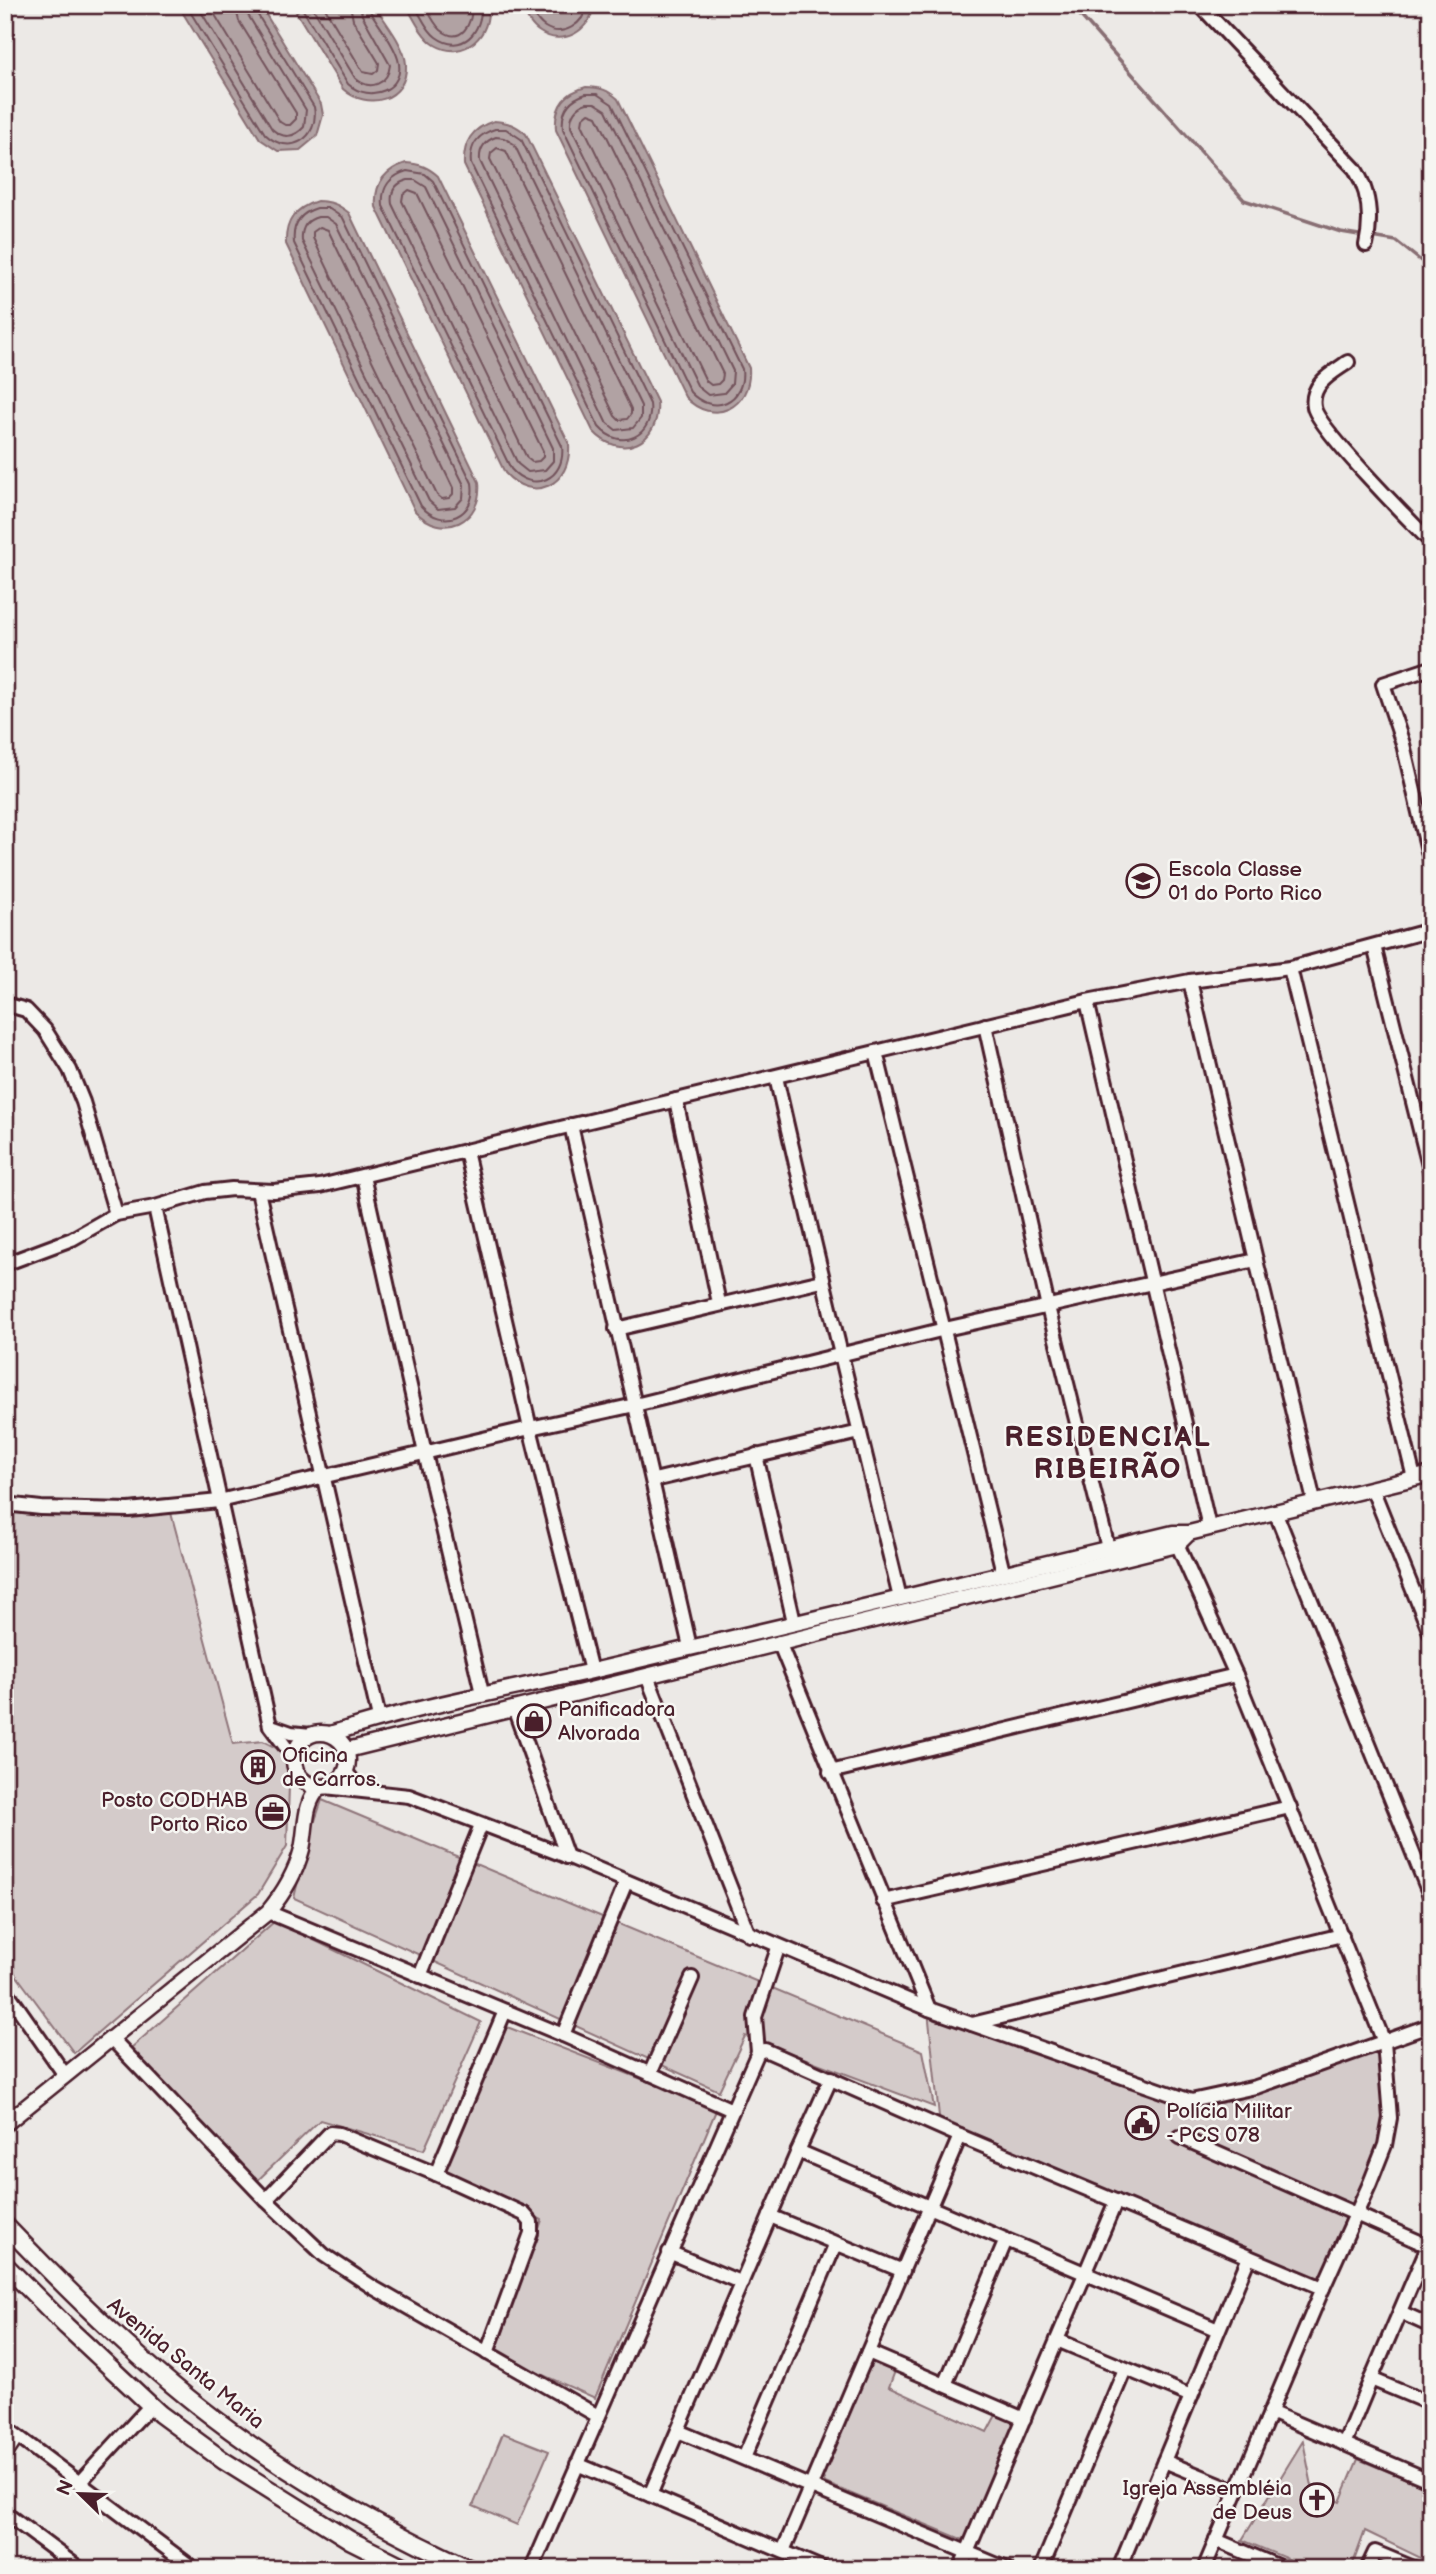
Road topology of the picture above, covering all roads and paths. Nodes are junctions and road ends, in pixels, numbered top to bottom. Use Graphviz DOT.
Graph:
graph roads {
  1 [pos="1200,5"];
  2 [pos="1366,245"];
  3 [pos="1348,362"];
  4 [pos="1431,542"];
  5 [pos="1431,668"];
  6 [pos="1431,864"];
  7 [pos="1431,930"];
  8 [pos="1374,946"];
  9 [pos="1290,968"];
  10 [pos="1190,981"];
  11 [pos="1087,1001"];
  12 [pos="5,1004"];
  13 [pos="985,1025"];
  14 [pos="876,1052"];
  15 [pos="776,1077"];
  16 [pos="676,1100"];
  17 [pos="570,1125"];
  18 [pos="466,1152"];
  19 [pos="1431,1174"];
  20 [pos="363,1176"];
  21 [pos="258,1191"];
  22 [pos="155,1207"];
  23 [pos="116,1214"];
  24 [pos="1256,1260"];
  25 [pos="5,1264"];
  26 [pos="822,1281"];
  27 [pos="1152,1284"];
  28 [pos="719,1303"];
  29 [pos="1048,1307"];
  30 [pos="616,1329"];
  31 [pos="945,1329"];
  32 [pos="842,1354"];
  33 [pos="635,1405"];
  34 [pos="530,1428"];
  35 [pos="860,1432"];
  36 [pos="425,1453"];
  37 [pos="756,1455"];
  38 [pos="1431,1474"];
  39 [pos="325,1475"];
  40 [pos="1414,1478"];
  41 [pos="654,1480"];
  42 [pos="1371,1488"];
  43 [pos="219,1501"];
  44 [pos="1314,1501"];
  45 [pos="5,1504"];
  46 [pos="1275,1511"];
  47 [pos="1209,1527"];
  48 [pos="1175,1539"];
  49 [pos="1108,1548"];
  50 [pos="1003,1572"];
  51 [pos="900,1598"];
  52 [pos="794,1622"];
  53 [pos="1431,1634"];
  54 [pos="779,1642"];
  55 [pos="690,1647"];
  56 [pos="591,1671"];
  57 [pos="1236,1675"];
  58 [pos="647,1676"];
  59 [pos="482,1693"];
  60 [pos="514,1709"];
  61 [pos="379,1718"];
  62 [pos="270,1726"];
  63 [pos="330,1734"];
  64 [pos="311,1735"];
  65 [pos="347,1750"];
  66 [pos="294,1758"];
  67 [pos="346,1772"];
  68 [pos="831,1772"];
  69 [pos="301,1778"];
  70 [pos="323,1787"];
  71 [pos="370,1791"];
  72 [pos="1290,1807"];
  73 [pos="481,1825"];
  74 [pos="304,1833"];
  75 [pos="567,1857"];
  76 [pos="626,1882"];
  77 [pos="1431,1898"];
  78 [pos="883,1901"];
  79 [pos="268,1912"];
  80 [pos="749,1934"];
  81 [pos="1342,1935"];
  82 [pos="778,1948"];
  83 [pos="420,1976"];
  84 [pos="692,1978"];
  85 [pos="5,1989"];
  86 [pos="929,2009"];
  87 [pos="505,2011"];
  88 [pos="971,2024"];
  89 [pos="1431,2025"];
  90 [pos="563,2035"];
  91 [pos="112,2039"];
  92 [pos="1384,2042"];
  93 [pos="758,2052"];
  94 [pos="650,2074"];
  95 [pos="65,2075"];
  96 [pos="831,2078"];
  97 [pos="732,2110"];
  98 [pos="5,2124"];
  99 [pos="960,2136"];
  100 [pos="1181,2137"];
  101 [pos="798,2151"];
  102 [pos="436,2174"];
  103 [pos="266,2200"];
  104 [pos="1116,2201"];
  105 [pos="930,2207"];
  106 [pos="1355,2213"];
  107 [pos="771,2216"];
  108 [pos="5,2225"];
  109 [pos="1006,2240"];
  110 [pos="836,2243"];
  111 [pos="1429,2246"];
  112 [pos="669,2252"];
  113 [pos="1249,2257"];
  114 [pos="5,2265"];
  115 [pos="903,2271"];
  116 [pos="1085,2274"];
  117 [pos="742,2283"];
  118 [pos="1323,2288"];
  119 [pos="66,2289"];
  120 [pos="44,2305"];
  121 [pos="86,2308"];
  122 [pos="1400,2312"];
  123 [pos="65,2326"];
  124 [pos="1431,2326"];
  125 [pos="1219,2330"];
  126 [pos="1057,2340"];
  127 [pos="868,2352"];
  128 [pos="487,2353"];
  129 [pos="1125,2369"];
  130 [pos="1371,2379"];
  131 [pos="945,2385"];
  132 [pos="1191,2396"];
  133 [pos="1431,2404"];
  134 [pos="151,2405"];
  135 [pos="1270,2412"];
  136 [pos="598,2416"];
  137 [pos="1024,2419"];
  138 [pos="5,2427"];
  139 [pos="678,2431"];
  140 [pos="17,2437"];
  141 [pos="1344,2444"];
  142 [pos="5,2455"];
  143 [pos="744,2458"];
  144 [pos="1164,2461"];
  145 [pos="577,2464"];
  146 [pos="1431,2481"];
  147 [pos="79,2483"];
  148 [pos="811,2487"];
  149 [pos="1237,2491"];
  150 [pos="650,2495"];
  151 [pos="5,2513"];
  152 [pos="1216,2540"];
  153 [pos="783,2551"];
  154 [pos="967,2552"];
  155 [pos="80,2569"];
  156 [pos="194,2569"];
  157 [pos="408,2569"];
  158 [pos="470,2569"];
  159 [pos="532,2569"];
  160 [pos="824,2569"];
  161 [pos="960,2569"];
  162 [pos="1007,2569"];
  163 [pos="1041,2569"];
  164 [pos="1118,2569"];
  165 [pos="1204,2569"];
  166 [pos="1284,2569"];
  167 [pos="1367,2569"];
  168 [pos="1416,2569"];
  1 -- 2 [label="street"];
  3 -- 4 [label="street"];
  5 -- 6 [label="street"];
  7 -- 8 [label="street"];
  8 -- 9 [label="street"];
  8 -- 19 [label="street"];
  9 -- 10 [label="street"];
  9 -- 40 [label="street"];
  10 -- 11 [label="street"];
  10 -- 24 [label="street"];
  11 -- 13 [label="street"];
  11 -- 27 [label="street"];
  12 -- 23 [label="street"];
  13 -- 14 [label="street"];
  13 -- 29 [label="street"];
  14 -- 15 [label="street"];
  14 -- 31 [label="street"];
  15 -- 16 [label="street"];
  15 -- 26 [label="street"];
  16 -- 17 [label="street"];
  16 -- 28 [label="street"];
  17 -- 18 [label="street"];
  17 -- 30 [label="street"];
  18 -- 20 [label="street"];
  18 -- 34 [label="street"];
  20 -- 21 [label="street"];
  20 -- 36 [label="street"];
  21 -- 22 [label="street"];
  21 -- 39 [label="street"];
  22 -- 23 [label="street"];
  22 -- 43 [label="street"];
  23 -- 25 [label="street"];
  24 -- 27 [label="street"];
  24 -- 44 [label="street"];
  26 -- 28 [label="street"];
  26 -- 32 [label="street"];
  27 -- 29 [label="street"];
  27 -- 47 [label="street"];
  28 -- 30 [label="street"];
  29 -- 31 [label="street"];
  29 -- 49 [label="street"];
  30 -- 33 [label="street"];
  31 -- 32 [label="street"];
  31 -- 50 [label="street"];
  32 -- 33 [label="street"];
  32 -- 35 [label="street"];
  33 -- 34 [label="street"];
  33 -- 41 [label="street"];
  34 -- 36 [label="street"];
  34 -- 56 [label="street"];
  35 -- 37 [label="street"];
  35 -- 51 [label="street"];
  36 -- 39 [label="street"];
  36 -- 59 [label="street"];
  37 -- 41 [label="street"];
  37 -- 52 [label="street"];
  38 -- 40 [label="street"];
  39 -- 43 [label="street"];
  39 -- 61 [label="street"];
  40 -- 42 [label="street"];
  41 -- 55 [label="street"];
  42 -- 44 [label="street"];
  42 -- 53 [label="street"];
  43 -- 45 [label="street"];
  43 -- 62 [label="street"];
  44 -- 46 [label="street"];
  46 -- 47 [label="street"];
  46 -- 77 [label="street"];
  47 -- 48 [label="street"];
  48 -- 49 [label="street"];
  48 -- 54 [label="street"];
  48 -- 57 [label="street"];
  49 -- 50 [label="street"];
  50 -- 51 [label="street"];
  51 -- 52 [label="street"];
  52 -- 55 [label="street"];
  54 -- 58 [label="street"];
  54 -- 68 [label="street"];
  55 -- 56 [label="street"];
  56 -- 59 [label="street"];
  57 -- 68 [label="street"];
  57 -- 72 [label="street"];
  58 -- 60 [label="street"];
  58 -- 80 [label="street"];
  59 -- 61 [label="street"];
  60 -- 65 [label="street"];
  60 -- 75 [label="street"];
  61 -- 63 [label="street"];
  62 -- 64 [label="street"];
  62 -- 66 [label="street"];
  63 -- 64 [label="street"];
  63 -- 65 [label="street"];
  64 -- 66 [label="street"];
  65 -- 67 [label="street"];
  66 -- 69 [label="street"];
  67 -- 70 [label="street"];
  67 -- 71 [label="street"];
  68 -- 78 [label="street"];
  69 -- 70 [label="street"];
  69 -- 74 [label="street"];
  70 -- 71 [label="street"];
  70 -- 74 [label="street"];
  71 -- 73 [label="street"];
  72 -- 78 [label="street"];
  72 -- 81 [label="street"];
  73 -- 75 [label="street"];
  73 -- 83 [label="street"];
  74 -- 79 [label="street"];
  75 -- 76 [label="street"];
  76 -- 80 [label="street"];
  76 -- 90 [label="street"];
  78 -- 86 [label="street"];
  79 -- 83 [label="street"];
  79 -- 91 [label="street"];
  80 -- 82 [label="street"];
  81 -- 88 [label="street"];
  81 -- 92 [label="street"];
  82 -- 86 [label="street"];
  82 -- 93 [label="street"];
  83 -- 87 [label="street"];
  84 -- 94 [label="street"];
  85 -- 95 [label="street"];
  86 -- 88 [label="street"];
  87 -- 90 [label="street"];
  87 -- 102 [label="street"];
  88 -- 92 [label="street"];
  89 -- 92 [label="street"];
  90 -- 94 [label="street"];
  91 -- 95 [label="street"];
  91 -- 103 [label="street"];
  92 -- 106 [label="street"];
  93 -- 96 [label="street"];
  93 -- 97 [label="street"];
  94 -- 97 [label="street"];
  95 -- 98 [label="street"];
  96 -- 99 [label="street"];
  96 -- 101 [label="street"];
  97 -- 112 [label="street"];
  99 -- 104 [label="street"];
  99 -- 105 [label="street"];
  100 -- 106 [label="street"];
  101 -- 105 [label="street"];
  101 -- 107 [label="street"];
  102 -- 103 [label="street"];
  102 -- 128 [label="street"];
  103 -- 128 [label="street"];
  104 -- 113 [label="street"];
  104 -- 116 [label="street"];
  105 -- 109 [label="street"];
  105 -- 115 [label="street"];
  106 -- 111 [label="street"];
  106 -- 118 [label="street"];
  107 -- 110 [label="street"];
  107 -- 117 [label="street"];
  108 -- 119 [label="main road, Avenida Santa Maria"];
  109 -- 116 [label="street"];
  109 -- 131 [label="street"];
  110 -- 115 [label="street"];
  110 -- 143 [label="street"];
  111 -- 122 [label="street"];
  112 -- 117 [label="street"];
  112 -- 136 [label="street"];
  113 -- 118 [label="street"];
  113 -- 125 [label="street"];
  114 -- 120 [label="main road"];
  115 -- 127 [label="street"];
  116 -- 125 [label="street"];
  116 -- 126 [label="street"];
  117 -- 139 [label="street"];
  118 -- 135 [label="street"];
  119 -- 120 [label="main road"];
  119 -- 121 [label="main road, Avenida Santa Maria"];
  120 -- 123 [label="main road"];
  121 -- 123 [label="main road"];
  121 -- 158 [label="main road, Avenida Santa Maria"];
  122 -- 124 [label="street"];
  122 -- 130 [label="street"];
  123 -- 134 [label="main road"];
  125 -- 132 [label="street"];
  126 -- 129 [label="street"];
  126 -- 137 [label="street"];
  127 -- 131 [label="street"];
  127 -- 148 [label="street"];
  128 -- 136 [label="street"];
  129 -- 132 [label="street"];
  129 -- 163 [label="street"];
  130 -- 133 [label="street"];
  130 -- 141 [label="street"];
  131 -- 137 [label="street"];
  132 -- 144 [label="street"];
  134 -- 147 [label="street"];
  134 -- 157 [label="main road"];
  135 -- 141 [label="street"];
  135 -- 149 [label="street"];
  136 -- 145 [label="street"];
  137 -- 154 [label="street"];
  138 -- 140 [label="street"];
  139 -- 143 [label="street"];
  139 -- 150 [label="street"];
  140 -- 142 [label="street"];
  140 -- 147 [label="street"];
  141 -- 146 [label="street"];
  143 -- 148 [label="street"];
  144 -- 149 [label="street"];
  144 -- 164 [label="street"];
  145 -- 150 [label="street"];
  145 -- 159 [label="street"];
  147 -- 156 [label="street"];
  148 -- 153 [label="street"];
  148 -- 154 [label="street"];
  149 -- 152 [label="street"];
  150 -- 153 [label="street"];
  151 -- 155 [label="street"];
  152 -- 165 [label="street"];
  152 -- 166 [label="street"];
  153 -- 160 [label="street"];
  154 -- 161 [label="street"];
  154 -- 162 [label="street"];
  167 -- 168 [label="street"];
}
